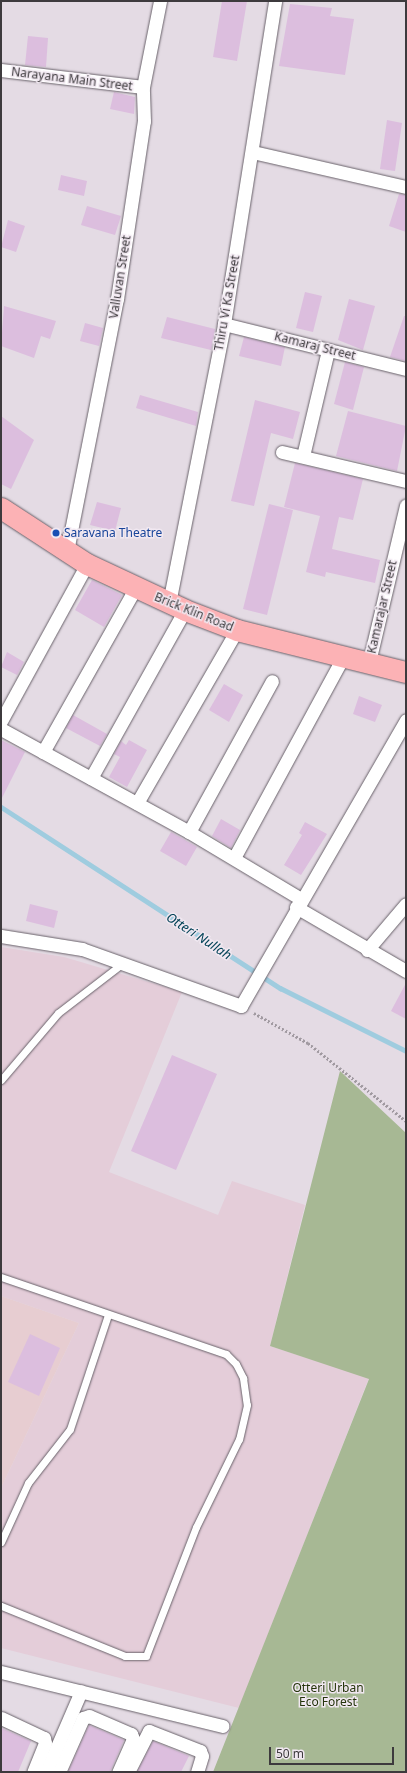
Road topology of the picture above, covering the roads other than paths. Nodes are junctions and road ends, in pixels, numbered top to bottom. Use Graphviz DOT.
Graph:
graph roads {
  1 [pos="160,1"];
  2 [pos="275,1"];
  3 [pos="1,70"];
  4 [pos="143,87"];
  5 [pos="253,152"];
  6 [pos="406,187"];
  7 [pos="224,324"];
  8 [pos="328,350"];
  9 [pos="406,369"];
  10 [pos="282,452"];
  11 [pos="303,456"];
  12 [pos="406,481"];
  13 [pos="406,505"];
  14 [pos="1,508"];
  15 [pos="67,551"];
  16 [pos="87,564"];
  17 [pos="136,587"];
  18 [pos="177,606"];
  19 [pos="237,630"];
  20 [pos="343,657"];
  21 [pos="369,662"];
  22 [pos="406,672"];
  23 [pos="272,681"];
  24 [pos="1,721"];
  25 [pos="406,722"];
  26 [pos="1,729"];
  27 [pos="43,752"];
  28 [pos="91,778"];
  29 [pos="137,803"];
  30 [pos="189,832"];
  31 [pos="234,858"];
  32 [pos="298,903"];
  33 [pos="404,911"];
  34 [pos="1,936"];
  35 [pos="367,950"];
  36 [pos="125,962"];
  37 [pos="406,971"];
  38 [pos="1,1080"];
  39 [pos="1,1277"];
  40 [pos="108,1315"];
  41 [pos="1,1542"];
  42 [pos="1,1606"];
  43 [pos="1,1672"];
  44 [pos="81,1691"];
  45 [pos="1,1718"];
  46 [pos="223,1726"];
  47 [pos="33,1772"];
  48 [pos="46,1772"];
  49 [pos="59,1772"];
  50 [pos="118,1772"];
  51 [pos="128,1772"];
  52 [pos="197,1772"];
  1 -- 4 [label="street, Valluvan Street"];
  2 -- 5 [label="street, Thiru Vi Ka Street"];
  3 -- 4 [label="street, Narayana Main Street"];
  4 -- 15 [label="street, Valluvan Street"];
  5 -- 6 [label="street"];
  5 -- 7 [label="street, Thiru Vi Ka Street"];
  7 -- 8 [label="street, Kamaraj Street"];
  7 -- 18 [label="street, Thiru Vi Ka Street"];
  8 -- 9 [label="street, Kamaraj Street"];
  8 -- 11 [label="street"];
  10 -- 11 [label="street"];
  11 -- 12 [label="street"];
  13 -- 21 [label="street, Kamarajar Street"];
  14 -- 15 [label="main road, Brick Klin Road"];
  15 -- 16 [label="main road, Brick Klin Road"];
  16 -- 17 [label="main road, Brick Klin Road"];
  16 -- 24 [label="street"];
  17 -- 18 [label="main road, Brick Klin Road"];
  17 -- 27 [label="street"];
  18 -- 19 [label="main road, Brick Klin Road"];
  18 -- 28 [label="street, Thiru Vi Ka Street"];
  19 -- 20 [label="main road, Brick Klin Road"];
  19 -- 29 [label="street"];
  20 -- 21 [label="main road, Brick Klin Road"];
  20 -- 31 [label="street"];
  21 -- 22 [label="main road, Brick Klin Road"];
  23 -- 30 [label="street"];
  25 -- 32 [label="street"];
  26 -- 27 [label="street"];
  27 -- 28 [label="street"];
  28 -- 29 [label="street"];
  29 -- 30 [label="street"];
  30 -- 31 [label="street"];
  31 -- 32 [label="street"];
  32 -- 35 [label="street"];
  32 -- 36 [label="street"];
  33 -- 35 [label="street"];
  34 -- 36 [label="street"];
  35 -- 37 [label="street"];
  36 -- 38 [label="lane"];
  39 -- 40 [label="lane"];
  40 -- 41 [label="lane"];
  40 -- 42 [label="lane"];
  43 -- 44 [label="street"];
  44 -- 46 [label="street"];
  44 -- 48 [label="street"];
  45 -- 47 [label="street"];
  49 -- 50 [label="street"];
  51 -- 52 [label="street"];
}
